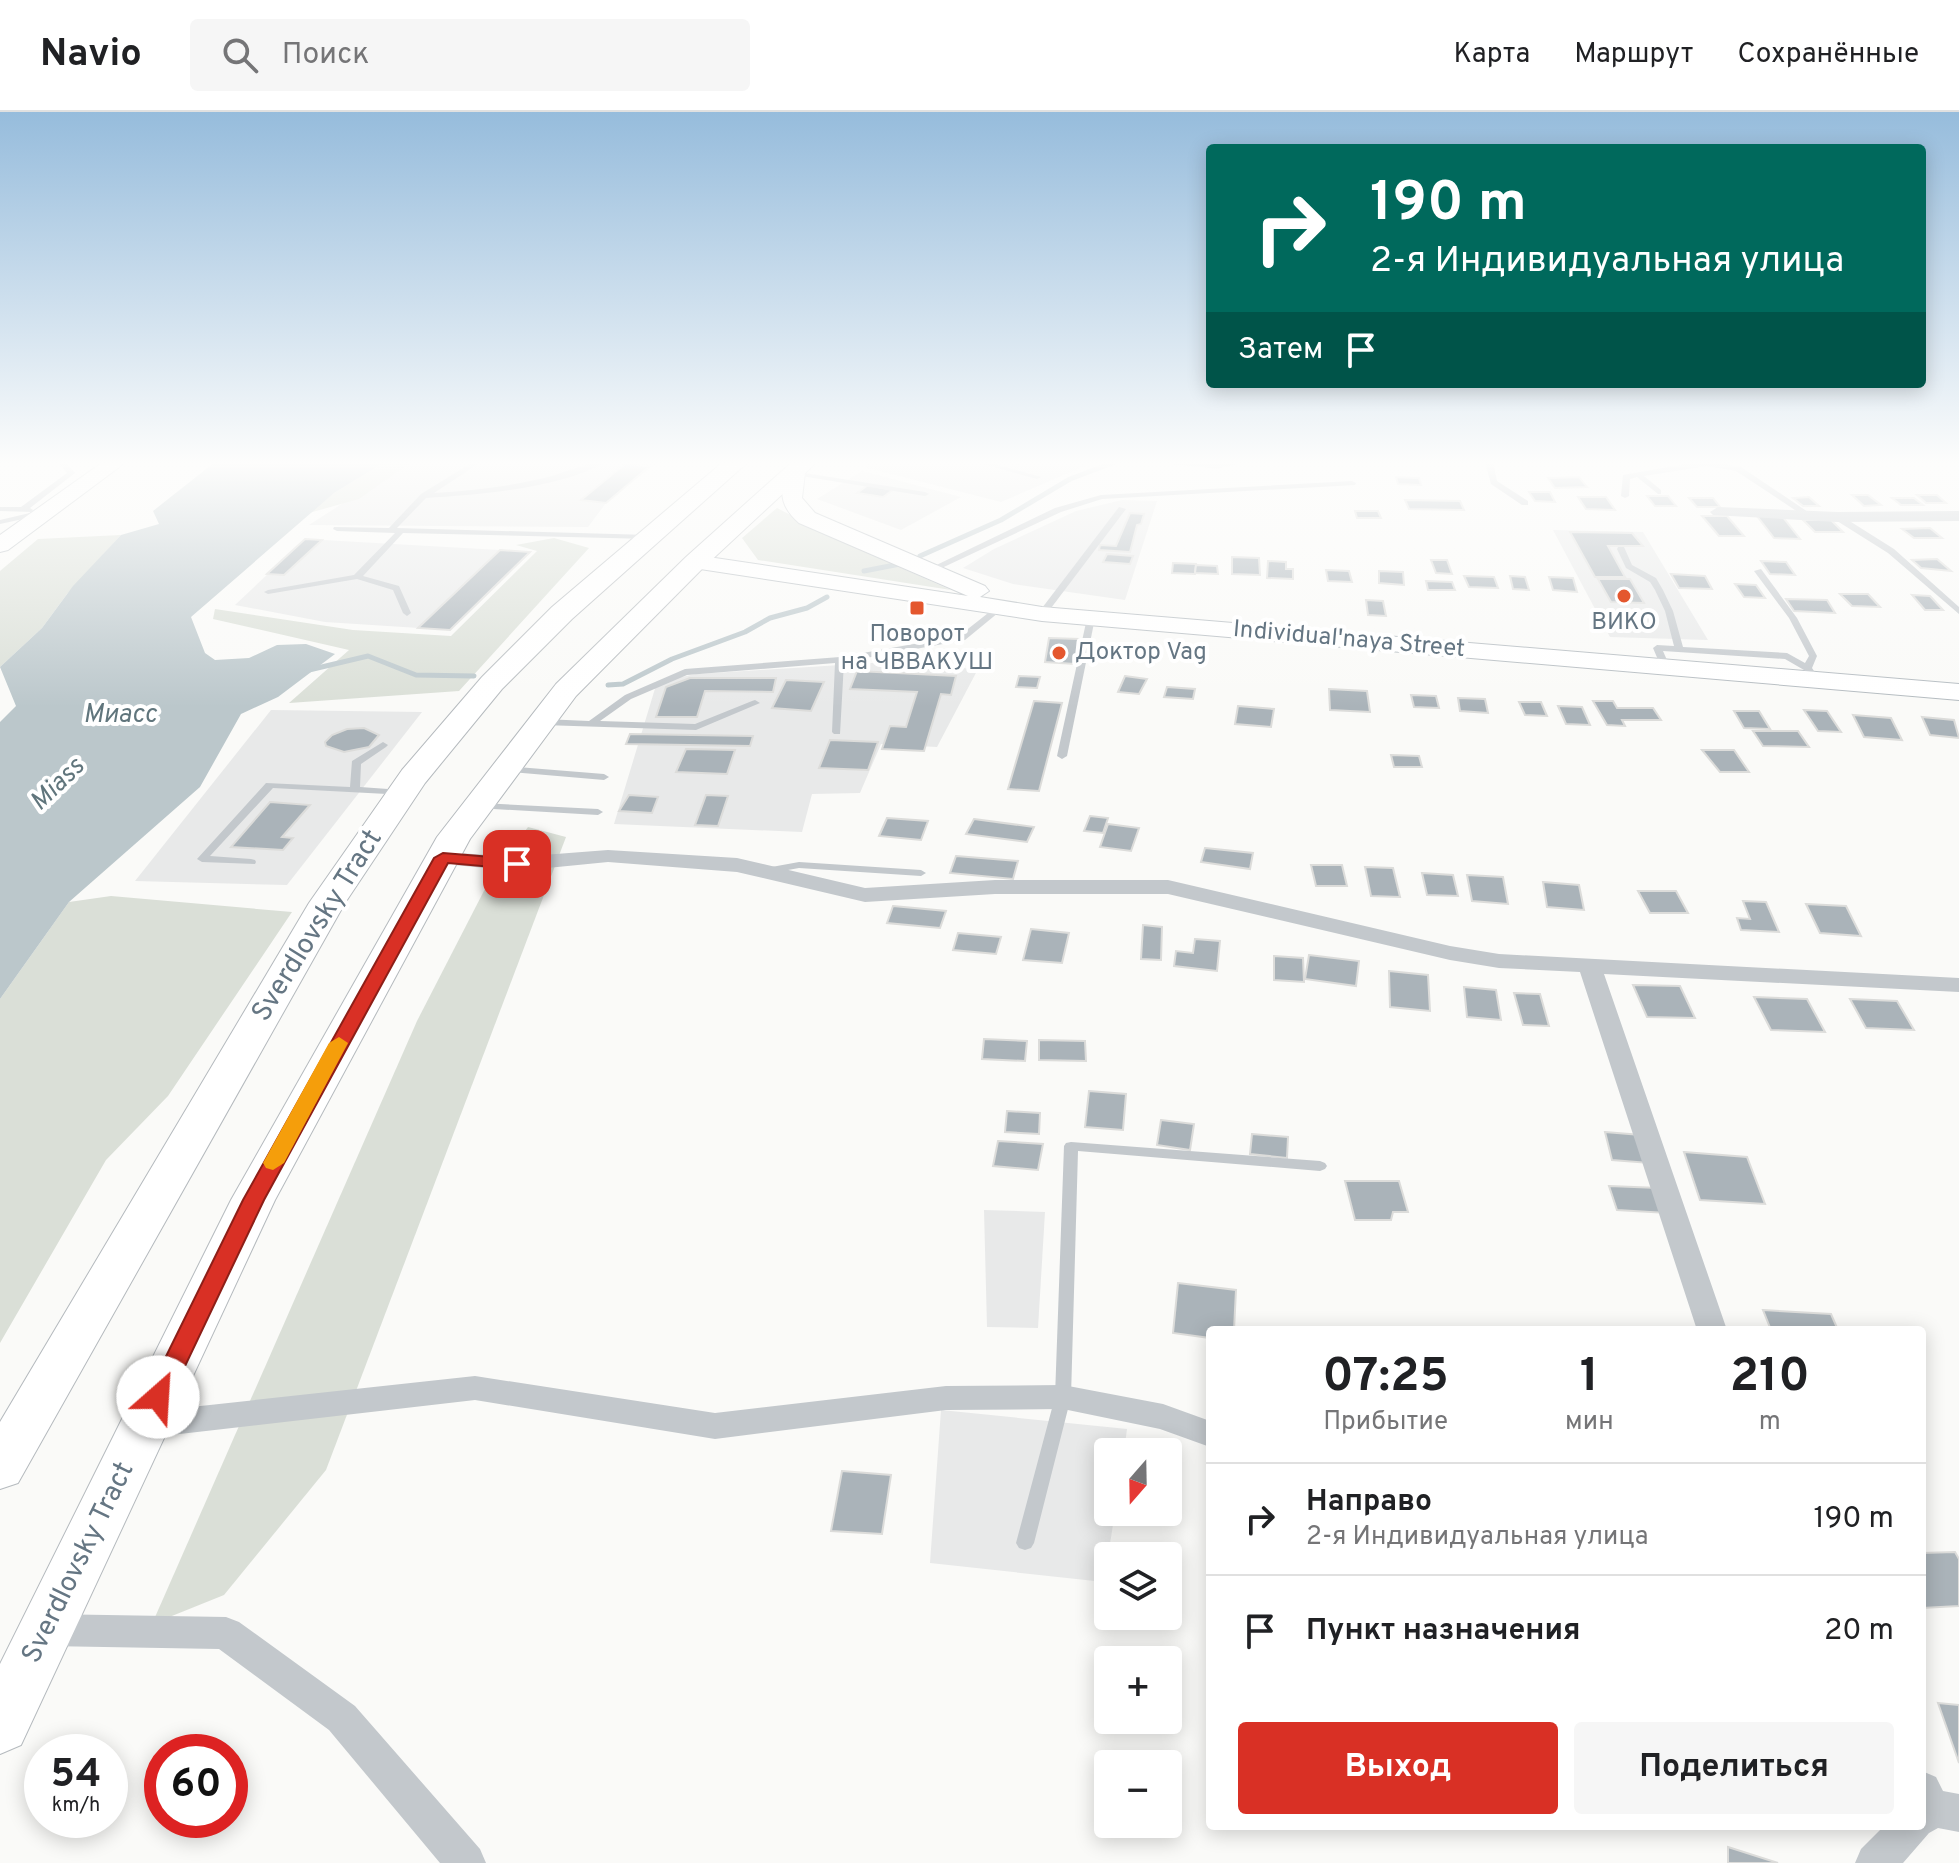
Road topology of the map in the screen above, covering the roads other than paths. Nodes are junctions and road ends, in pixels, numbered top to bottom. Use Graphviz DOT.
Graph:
graph roads {
  1 [pos="389,544"];
  2 [pos="617,544"];
  3 [pos="715,544"];
  4 [pos="868,544"];
  5 [pos="986,544"];
  6 [pos="1096,544"];
  7 [pos="1879,544"];
  8 [pos="639,545"];
  9 [pos="1621,549"];
  10 [pos="695,562"];
  11 [pos="928,571"];
  12 [pos="1758,571"];
  13 [pos="357,577"];
  14 [pos="268,592"];
  15 [pos="1000,608"];
  16 [pos="1959,611"];
  17 [pos="407,613"];
  18 [pos="1042,614"];
  19 [pos="1091,618"];
  20 [pos="1672,658"];
  21 [pos="840,660"];
  22 [pos="1811,674"];
  23 [pos="1959,692"];
  24 [pos="755,703"];
  25 [pos="541,721"];
  26 [pos="590,724"];
  27 [pos="837,732"];
  28 [pos="383,745"];
  29 [pos="1062,756"];
  30 [pos="503,769"];
  31 [pos="604,777"];
  32 [pos="355,790"];
  33 [pos="402,793"];
  34 [pos="477,805"];
  35 [pos="598,812"];
  36 [pos="443,858"];
  37 [pos="251,862"];
  38 [pos="765,871"];
  39 [pos="921,873"];
  40 [pos="1590,967"];
  41 [pos="1959,985"];
  42 [pos="1320,1166"];
  43 [pos="1711,1326"];
  44 [pos="1063,1397"];
  45 [pos="145,1425"];
  46 [pos="1206,1433"];
  47 [pos="0,1468"];
  48 [pos="1025,1543"];
  49 [pos="47,1630"];
  50 [pos="0,1726"];
  51 [pos="1909,1830"];
  52 [pos="466,1863"];
  53 [pos="1875,1863"];
  1 -- 13 [label="lane"];
  2 -- 8 [label="lane"];
  3 -- 10 [label="main road, Sverdlovsky Tract"];
  4 -- 11 [label="main road"];
  5 -- 11 [label="lane"];
  6 -- 18 [label="lane"];
  7 -- 16 [label="lane"];
  8 -- 10 [label="main road"];
  8 -- 33 [label="main road, Sverdlovsky Tract"];
  9 -- 20 [label="lane"];
  10 -- 15 [label="main road, Individual'naya Street"];
  10 -- 25 [label="main road, Sverdlovsky Tract"];
  11 -- 18 [label="main road"];
  12 -- 22 [label="lane"];
  13 -- 14 [label="lane"];
  13 -- 17 [label="lane"];
  15 -- 18 [label="main road, Individual'naya Street"];
  15 -- 21 [label="lane"];
  18 -- 19 [label="main road, Individual'naya Street"];
  19 -- 20 [label="main road, Individual'naya Street"];
  19 -- 29 [label="lane"];
  20 -- 22 [label="main road, Individual'naya Street"];
  21 -- 26 [label="lane"];
  21 -- 27 [label="lane"];
  22 -- 23 [label="main road, Individual'naya Street"];
  24 -- 26 [label="lane"];
  25 -- 26 [label="lane"];
  25 -- 30 [label="main road, Sverdlovsky Tract"];
  28 -- 32 [label="lane"];
  30 -- 31 [label="lane"];
  30 -- 34 [label="main road, Sverdlovsky Tract"];
  32 -- 33 [label="lane"];
  32 -- 37 [label="lane"];
  33 -- 47 [label="main road, Sverdlovsky Tract"];
  34 -- 35 [label="lane"];
  34 -- 36 [label="main road, Sverdlovsky Tract"];
  36 -- 38 [label="street"];
  36 -- 45 [label="main road, Sverdlovsky Tract"];
  38 -- 39 [label="lane"];
  38 -- 40 [label="street"];
  40 -- 41 [label="street"];
  40 -- 43 [label="street"];
  42 -- 44 [label="lane"];
  44 -- 45 [label="street"];
  44 -- 46 [label="street"];
  44 -- 48 [label="lane"];
  45 -- 49 [label="main road, Sverdlovsky Tract"];
  49 -- 50 [label="main road, Sverdlovsky Tract"];
  49 -- 52 [label="street"];
  51 -- 53 [label="street"];
}
